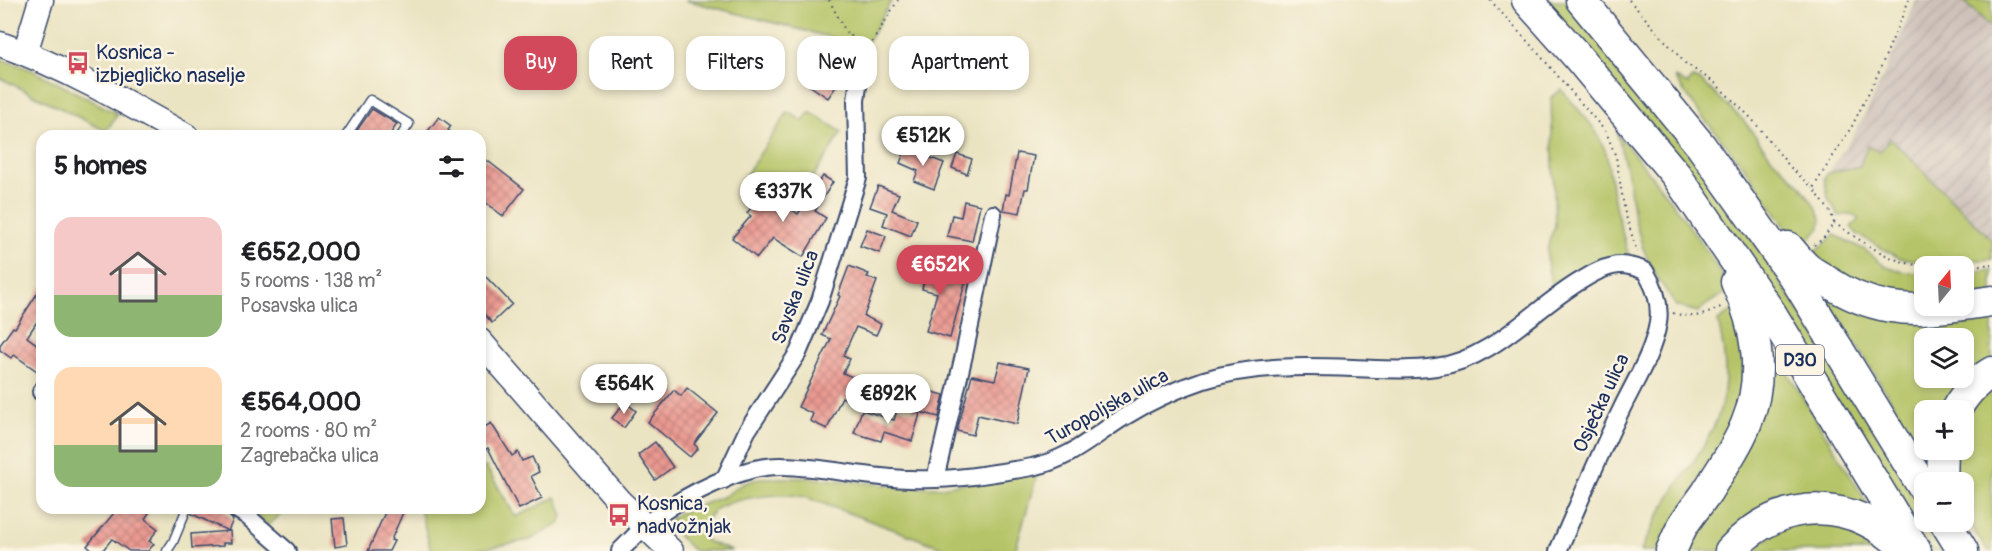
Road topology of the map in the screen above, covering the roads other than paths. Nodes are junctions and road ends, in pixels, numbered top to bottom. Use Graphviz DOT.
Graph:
graph roads {
  1 [pos="41,0"];
  2 [pos="1527,0"];
  3 [pos="1581,0"];
  4 [pos="0,44"];
  5 [pos="25,52"];
  6 [pos="857,90"];
  7 [pos="168,130"];
  8 [pos="350,130"];
  9 [pos="404,130"];
  10 [pos="1701,146"];
  11 [pos="1676,175"];
  12 [pos="993,214"];
  13 [pos="1645,271"];
  14 [pos="1992,301"];
  15 [pos="1974,304"];
  16 [pos="1914,309"];
  17 [pos="486,348"];
  18 [pos="1992,372"];
  19 [pos="1962,400"];
  20 [pos="1914,473"];
  21 [pos="935,479"];
  22 [pos="724,480"];
  23 [pos="185,514"];
  24 [pos="244,514"];
  25 [pos="645,526"];
  26 [pos="1951,532"];
  27 [pos="1957,532"];
  28 [pos="167,551"];
  29 [pos="288,551"];
  30 [pos="620,551"];
  31 [pos="671,551"];
  32 [pos="1558,551"];
  33 [pos="1671,551"];
  34 [pos="1731,551"];
  35 [pos="1907,551"];
  36 [pos="1916,551"];
  37 [pos="1963,551"];
  1 -- 5 [label="street"];
  2 -- 11 [label="highway, D30"];
  3 -- 10 [label="highway, D30"];
  4 -- 5 [label="street"];
  5 -- 7 [label="street"];
  6 -- 22 [label="street, Savska ulica"];
  8 -- 9 [label="lane"];
  10 -- 16 [label="highway"];
  10 -- 20 [label="highway, D30"];
  11 -- 33 [label="highway"];
  11 -- 36 [label="highway, D30"];
  12 -- 21 [label="street"];
  13 -- 21 [label="street, Turopoljska ulica"];
  13 -- 32 [label="street, Osječka ulica"];
  14 -- 15 [label="highway"];
  17 -- 25 [label="street"];
  18 -- 19 [label="highway"];
  21 -- 22 [label="street, Turopoljska ulica"];
  22 -- 25 [label="street, Turopoljska ulica"];
  23 -- 28 [label="lane"];
  24 -- 29 [label="street"];
  25 -- 30 [label="street, Turopoljska ulica"];
  25 -- 31 [label="street"];
  26 -- 37 [label="highway"];
  27 -- 37 [label="highway"];
  34 -- 35 [label="highway"];
}
